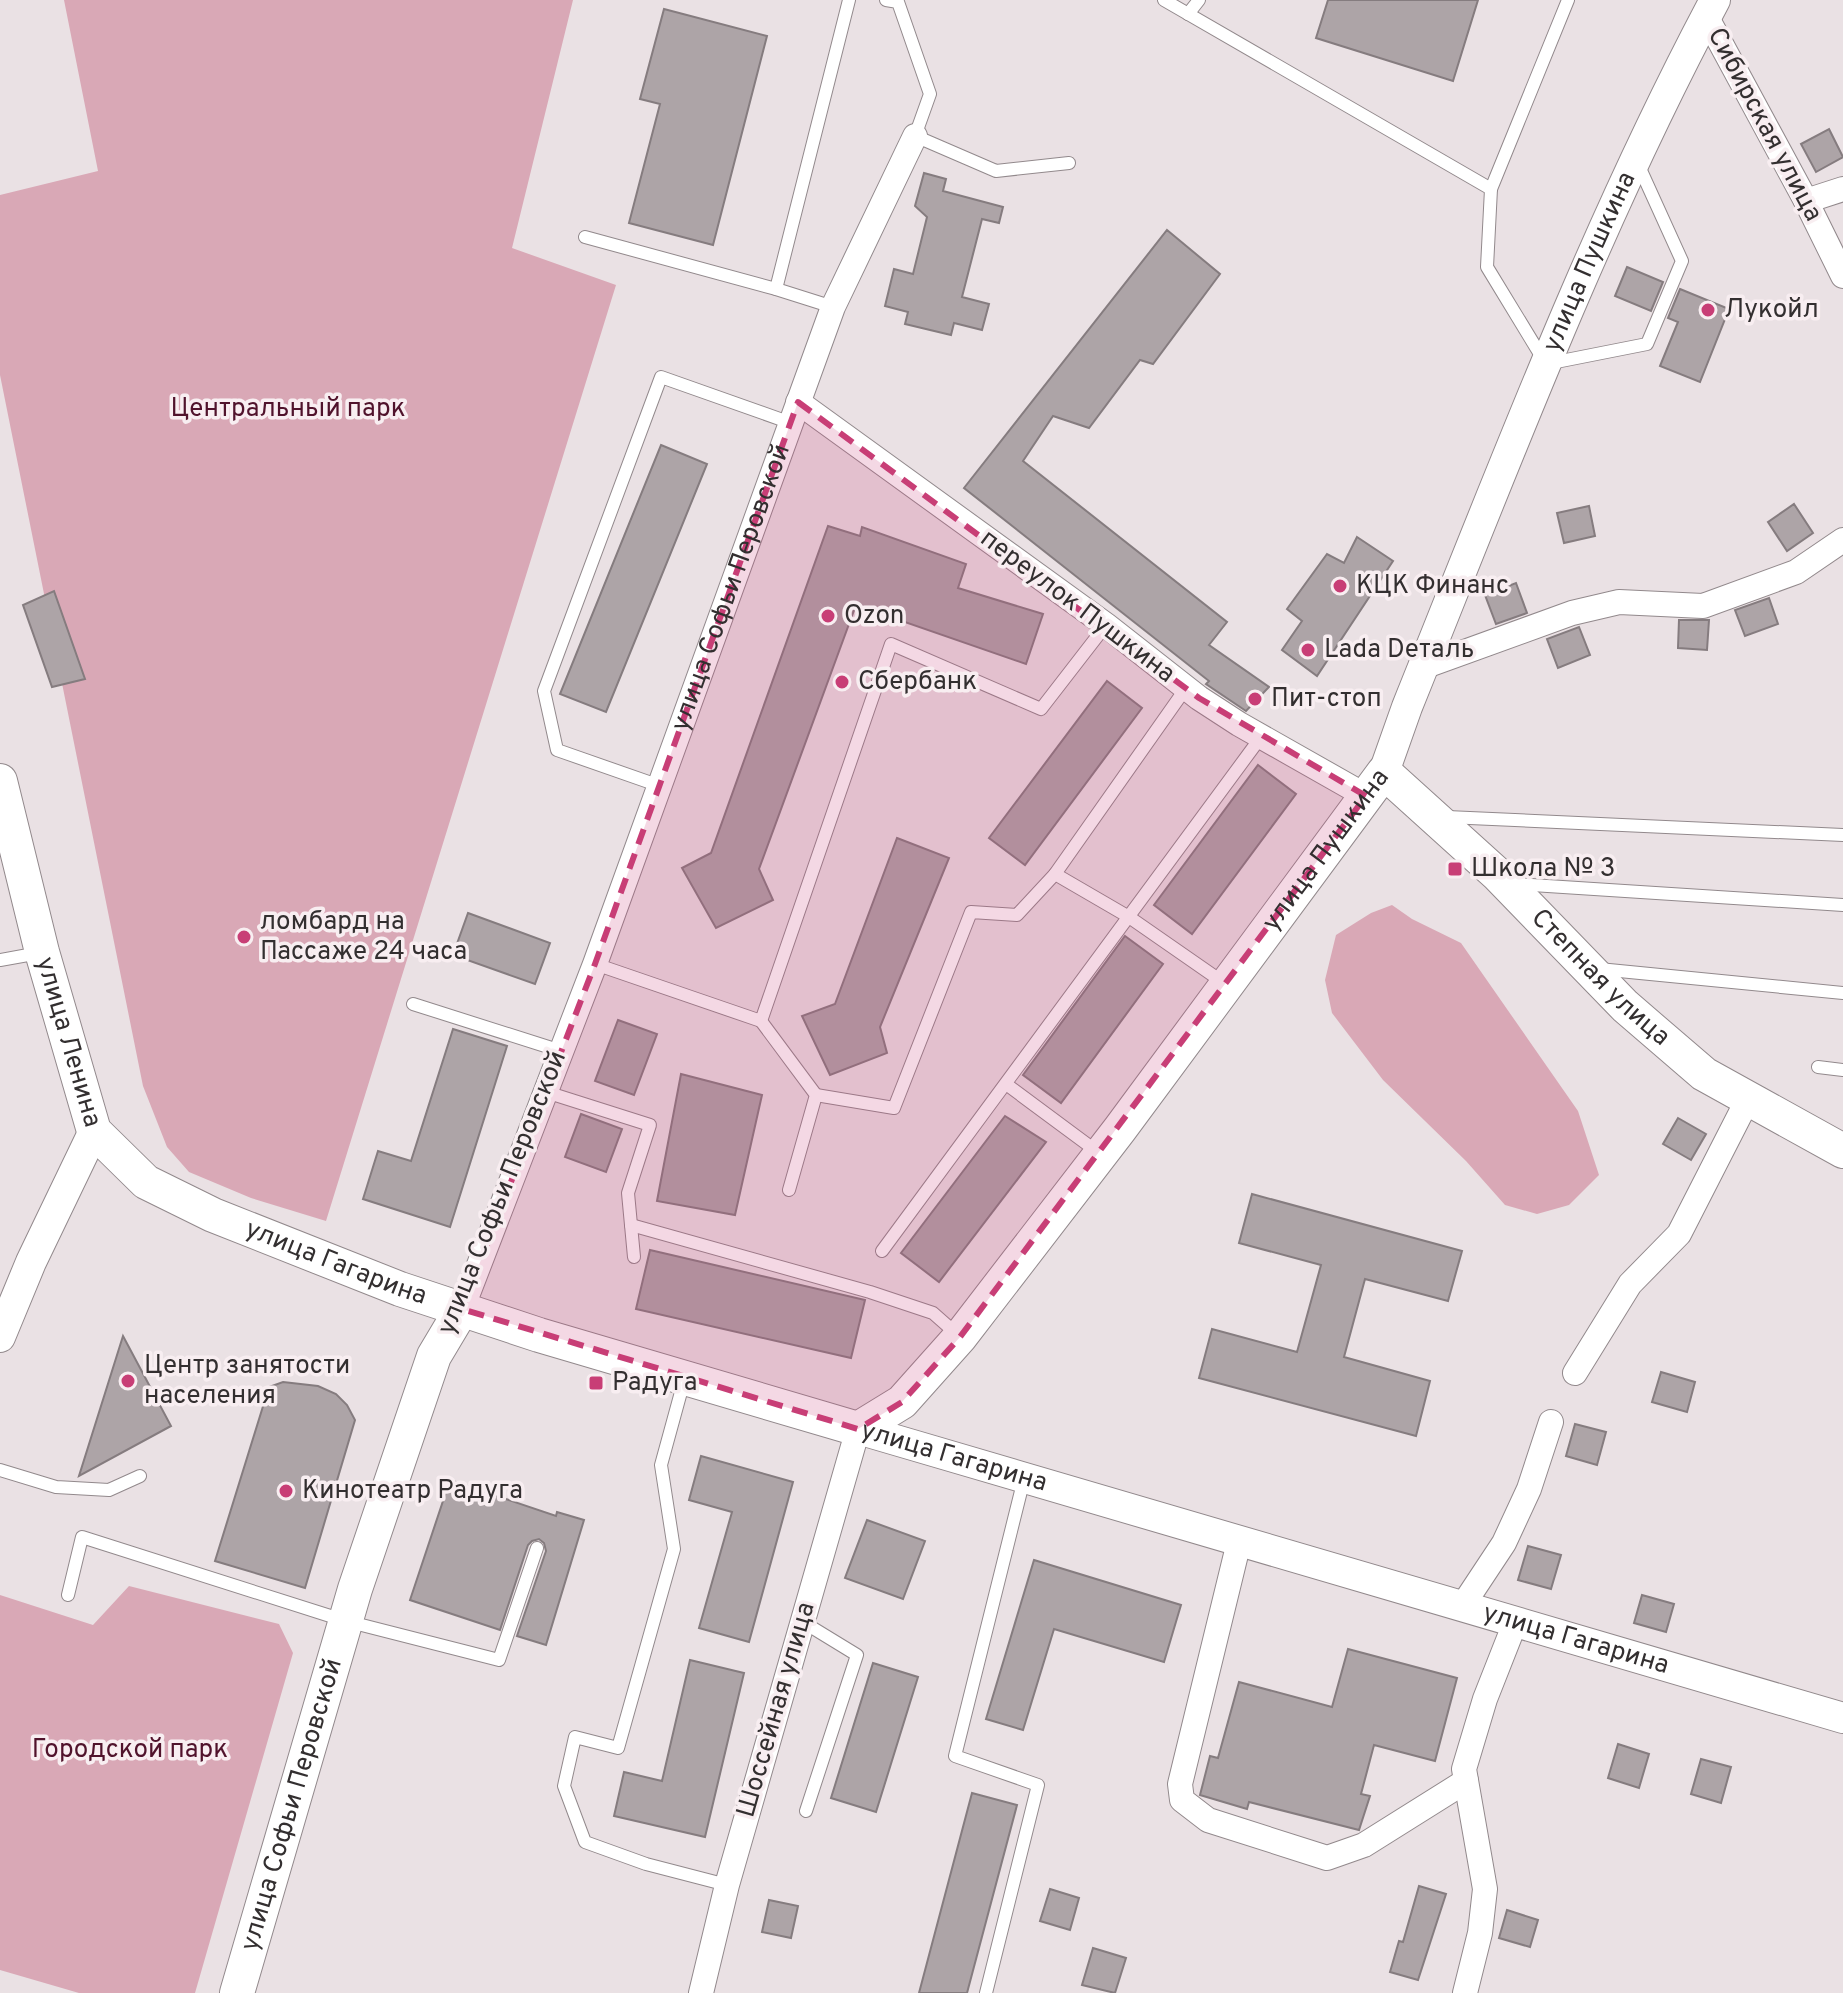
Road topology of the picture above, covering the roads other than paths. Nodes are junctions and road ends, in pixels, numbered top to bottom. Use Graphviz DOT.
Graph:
graph roads {
  1 [pos="849,0"];
  2 [pos="886,0"];
  3 [pos="1164,0"];
  4 [pos="1199,0"];
  5 [pos="1568,0"];
  6 [pos="1710,8"];
  7 [pos="1188,14"];
  8 [pos="915,136"];
  9 [pos="1636,161"];
  10 [pos="1069,163"];
  11 [pos="1491,189"];
  12 [pos="1843,189"];
  13 [pos="1806,201"];
  14 [pos="585,237"];
  15 [pos="1843,276"];
  16 [pos="776,289"];
  17 [pos="833,307"];
  18 [pos="1546,364"];
  19 [pos="795,413"];
  20 [pos="1843,540"];
  21 [pos="1106,625"];
  22 [pos="1423,667"];
  23 [pos="1186,688"];
  24 [pos="1261,737"];
  25 [pos="0,781"];
  26 [pos="1375,784"];
  27 [pos="660,786"];
  28 [pos="1433,816"];
  29 [pos="1843,835"];
  30 [pos="1055,874"];
  31 [pos="1506,883"];
  32 [pos="1843,905"];
  33 [pos="1129,917"];
  34 [pos="42,952"];
  35 [pos="0,960"];
  36 [pos="595,964"];
  37 [pos="1589,968"];
  38 [pos="1227,985"];
  39 [pos="1843,993"];
  40 [pos="413,1004"];
  41 [pos="761,1021"];
  42 [pos="561,1051"];
  43 [pos="1818,1067"];
  44 [pos="1843,1070"];
  45 [pos="1006,1084"];
  46 [pos="546,1092"];
  47 [pos="816,1095"];
  48 [pos="1748,1099"];
  49 [pos="94,1131"];
  50 [pos="1843,1151"];
  51 [pos="1101,1154"];
  52 [pos="789,1190"];
  53 [pos="631,1225"];
  54 [pos="882,1251"];
  55 [pos="634,1257"];
  56 [pos="462,1309"];
  57 [pos="0,1337"];
  58 [pos="960,1337"];
  59 [pos="1575,1373"];
  60 [pos="685,1378"];
  61 [pos="1551,1422"];
  62 [pos="858,1429"];
  63 [pos="0,1470"];
  64 [pos="140,1476"];
  65 [pos="1024,1478"];
  66 [pos="1239,1542"];
  67 [pos="537,1548"];
  68 [pos="68,1595"];
  69 [pos="1461,1608"];
  70 [pos="346,1621"];
  71 [pos="803,1622"];
  72 [pos="1515,1623"];
  73 [pos="1843,1718"];
  74 [pos="1466,1781"];
  75 [pos="806,1811"];
  76 [pos="727,1885"];
  77 [pos="237,1993"];
  78 [pos="701,1993"];
  79 [pos="986,1993"];
  80 [pos="1465,1993"];
  1 -- 16 [label="lane"];
  2 -- 8 [label="lane"];
  3 -- 7 [label="lane"];
  4 -- 7 [label="lane"];
  5 -- 11 [label="lane"];
  6 -- 9 [label="street, улица Пушкина"];
  6 -- 13 [label="street, Сибирская улица"];
  7 -- 11 [label="lane"];
  8 -- 10 [label="lane"];
  8 -- 17 [label="street, улица Софьи Перовской"];
  9 -- 18 [label="street, улица Пушкина"];
  9 -- 18 [label="lane"];
  11 -- 18 [label="lane"];
  12 -- 13 [label="street"];
  13 -- 15 [label="street, Сибирская улица"];
  14 -- 16 [label="lane"];
  16 -- 17 [label="lane"];
  17 -- 19 [label="street, улица Софьи Перовской"];
  18 -- 22 [label="street, улица Пушкина"];
  19 -- 21 [label="street, переулок Пушкина"];
  19 -- 27 [label="street, улица Софьи Перовской"];
  19 -- 27 [label="lane"];
  20 -- 22 [label="street"];
  21 -- 23 [label="street, переулок Пушкина"];
  21 -- 41 [label="lane"];
  22 -- 26 [label="street, улица Пушкина"];
  23 -- 24 [label="street, переулок Пушкина"];
  23 -- 30 [label="lane"];
  24 -- 26 [label="street, переулок Пушкина"];
  24 -- 33 [label="lane"];
  25 -- 34 [label="main road, улица Ленина"];
  26 -- 28 [label="main road, Степная улица"];
  26 -- 38 [label="main road, улица Пушкина"];
  27 -- 36 [label="street, улица Софьи Перовской"];
  28 -- 29 [label="lane"];
  28 -- 31 [label="main road, Степная улица"];
  30 -- 33 [label="lane"];
  30 -- 47 [label="lane"];
  31 -- 32 [label="lane"];
  31 -- 37 [label="main road, Степная улица"];
  33 -- 38 [label="lane"];
  33 -- 45 [label="lane"];
  34 -- 35 [label="lane"];
  34 -- 49 [label="main road, улица Ленина"];
  36 -- 41 [label="lane"];
  36 -- 42 [label="street, улица Софьи Перовской"];
  37 -- 39 [label="lane"];
  37 -- 48 [label="main road, Степная улица"];
  38 -- 51 [label="main road, улица Пушкина"];
  40 -- 42 [label="lane"];
  41 -- 47 [label="lane"];
  42 -- 46 [label="street, улица Софьи Перовской"];
  43 -- 44 [label="lane"];
  45 -- 51 [label="lane"];
  45 -- 54 [label="lane"];
  46 -- 53 [label="lane"];
  46 -- 56 [label="street, улица Софьи Перовской"];
  47 -- 52 [label="lane"];
  48 -- 50 [label="main road, Степная улица"];
  48 -- 59 [label="street"];
  49 -- 56 [label="main road, улица Гагарина"];
  49 -- 57 [label="street, улица Ленина"];
  51 -- 58 [label="main road, улица Пушкина"];
  53 -- 55 [label="lane"];
  53 -- 58 [label="lane"];
  56 -- 60 [label="main road, улица Гагарина"];
  56 -- 70 [label="main road, улица Софьи Перовской"];
  58 -- 62 [label="main road, улица Пушкина"];
  60 -- 62 [label="main road, улица Гагарина"];
  60 -- 76 [label="lane"];
  61 -- 69 [label="street"];
  62 -- 65 [label="street, улица Гагарина"];
  62 -- 71 [label="street, Шоссейная улица"];
  63 -- 64 [label="lane"];
  65 -- 66 [label="street, улица Гагарина"];
  65 -- 79 [label="lane"];
  66 -- 69 [label="street, улица Гагарина"];
  66 -- 74 [label="street"];
  67 -- 70 [label="lane"];
  68 -- 70 [label="lane"];
  69 -- 72 [label="street, улица Гагарина"];
  70 -- 77 [label="main road, улица Софьи Перовской"];
  71 -- 75 [label="lane"];
  71 -- 76 [label="street, Шоссейная улица"];
  72 -- 73 [label="street, улица Гагарина"];
  72 -- 74 [label="street"];
  74 -- 80 [label="street"];
  76 -- 78 [label="street, Шоссейная улица"];
}
